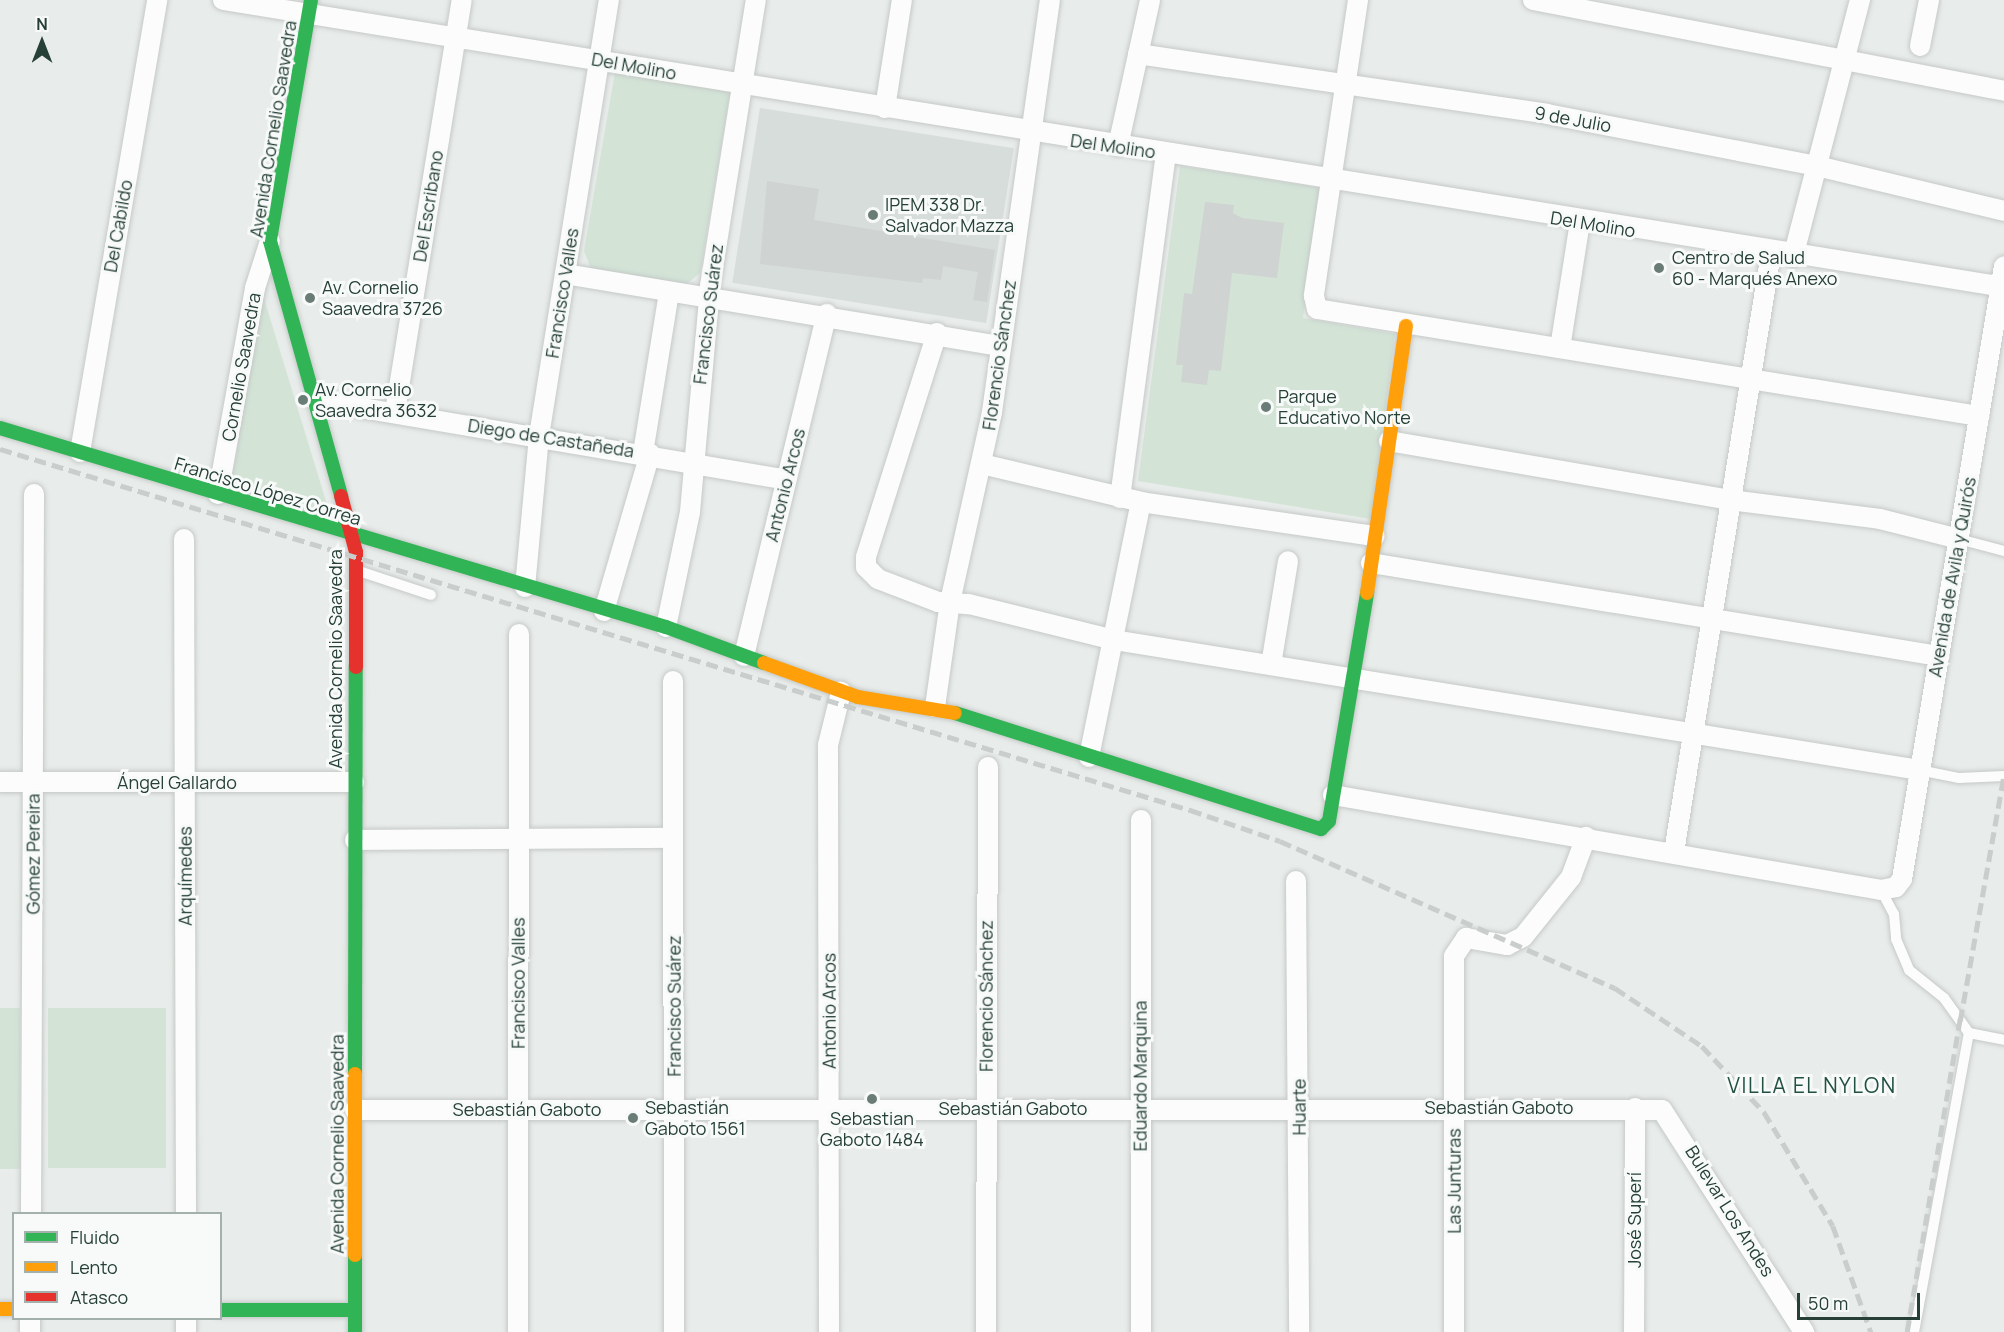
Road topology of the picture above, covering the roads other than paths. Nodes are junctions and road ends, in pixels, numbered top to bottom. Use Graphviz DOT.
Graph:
graph roads {
  1 [pos="157,0"];
  2 [pos="223,0"];
  3 [pos="462,0"];
  4 [pos="609,0"];
  5 [pos="756,0"];
  6 [pos="902,0"];
  7 [pos="1050,0"];
  8 [pos="1150,0"];
  9 [pos="1358,0"];
  10 [pos="1533,0"];
  11 [pos="1860,0"];
  12 [pos="1929,0"];
  13 [pos="310,7"];
  14 [pos="456,38"];
  15 [pos="1920,46"];
  16 [pos="1138,54"];
  17 [pos="600,60"];
  18 [pos="1846,60"];
  19 [pos="1343,83"];
  20 [pos="742,85"];
  21 [pos="2004,91"];
  22 [pos="885,108"];
  23 [pos="1029,134"];
  24 [pos="1118,146"];
  25 [pos="1166,154"];
  26 [pos="1817,166"];
  27 [pos="1330,181"];
  28 [pos="2004,211"];
  29 [pos="1580,222"];
  30 [pos="270,241"];
  31 [pos="1771,254"];
  32 [pos="1793,257"];
  33 [pos="2004,266"];
  34 [pos="565,274"];
  35 [pos="2002,287"];
  36 [pos="669,292"];
  37 [pos="710,298"];
  38 [pos="827,314"];
  39 [pos="1406,326"];
  40 [pos="937,333"];
  41 [pos="1001,346"];
  42 [pos="1560,348"];
  43 [pos="1749,382"];
  44 [pos="315,400"];
  45 [pos="395,412"];
  46 [pos="1979,416"];
  47 [pos="0,428"];
  48 [pos="539,436"];
  49 [pos="1389,441"];
  50 [pos="80,452"];
  51 [pos="646,453"];
  52 [pos="696,461"];
  53 [pos="982,464"];
  54 [pos="786,480"];
  55 [pos="34,494"];
  56 [pos="218,494"];
  57 [pos="1120,498"];
  58 [pos="1730,500"];
  59 [pos="1141,502"];
  60 [pos="352,536"];
  61 [pos="1375,536"];
  62 [pos="184,539"];
  63 [pos="1959,539"];
  64 [pos="2004,551"];
  65 [pos="1288,561"];
  66 [pos="1371,563"];
  67 [pos="355,570"];
  68 [pos="525,587"];
  69 [pos="431,595"];
  70 [pos="950,602"];
  71 [pos="604,611"];
  72 [pos="1709,619"];
  73 [pos="666,627"];
  74 [pos="519,634"];
  75 [pos="1114,640"];
  76 [pos="744,656"];
  77 [pos="1939,656"];
  78 [pos="1271,665"];
  79 [pos="1354,679"];
  80 [pos="672,681"];
  81 [pos="841,692"];
  82 [pos="935,707"];
  83 [pos="1690,734"];
  84 [pos="1089,757"];
  85 [pos="988,767"];
  86 [pos="1919,770"];
  87 [pos="2004,776"];
  88 [pos="0,782"];
  89 [pos="34,782"];
  90 [pos="185,782"];
  91 [pos="354,782"];
  92 [pos="1334,795"];
  93 [pos="1141,820"];
  94 [pos="1586,837"];
  95 [pos="673,838"];
  96 [pos="519,839"];
  97 [pos="355,840"];
  98 [pos="1674,852"];
  99 [pos="1296,881"];
  100 [pos="1888,888"];
  101 [pos="1970,1033"];
  102 [pos="2004,1040"];
  103 [pos="1140,1107"];
  104 [pos="1299,1107"];
  105 [pos="1454,1107"];
  106 [pos="1635,1107"];
  107 [pos="674,1108"];
  108 [pos="829,1108"];
  109 [pos="985,1108"];
  110 [pos="518,1109"];
  111 [pos="355,1110"];
  112 [pos="1669,1114"];
  113 [pos="31,1212"];
  114 [pos="186,1212"];
  115 [pos="1790,1309"];
  116 [pos="222,1310"];
  117 [pos="355,1310"];
  118 [pos="355,1332"];
  119 [pos="518,1332"];
  120 [pos="674,1332"];
  121 [pos="829,1332"];
  122 [pos="986,1332"];
  123 [pos="1141,1332"];
  124 [pos="1299,1332"];
  125 [pos="1454,1332"];
  126 [pos="1634,1332"];
  127 [pos="1790,1332"];
  128 [pos="1804,1332"];
  129 [pos="1914,1332"];
  1 -- 50 [label="street, Del Cabildo"];
  2 -- 13 [label="street, Del Molino"];
  3 -- 14 [label="street, Del Escribano"];
  4 -- 17 [label="street, Francisco Valles"];
  5 -- 20 [label="street, Francisco Suárez"];
  6 -- 22 [label="street"];
  7 -- 23 [label="street, Florencio Sánchez"];
  8 -- 16 [label="street"];
  9 -- 19 [label="street"];
  10 -- 18 [label="street"];
  11 -- 18 [label="street"];
  12 -- 15 [label="street"];
  13 -- 14 [label="street, Del Molino"];
  13 -- 30 [label="street, Avenida Cornelio Saavedra"];
  14 -- 17 [label="street, Del Molino"];
  14 -- 45 [label="street, Del Escribano"];
  16 -- 19 [label="street, 9 de Julio"];
  16 -- 24 [label="street"];
  17 -- 20 [label="street, Del Molino"];
  17 -- 34 [label="street, Francisco Valles"];
  18 -- 21 [label="street"];
  18 -- 26 [label="street"];
  19 -- 26 [label="street, 9 de Julio"];
  19 -- 27 [label="street"];
  20 -- 22 [label="street, Del Molino"];
  20 -- 37 [label="street, Francisco Suárez"];
  22 -- 23 [label="street, Del Molino"];
  23 -- 24 [label="street, Del Molino"];
  23 -- 41 [label="street, Florencio Sánchez"];
  24 -- 25 [label="street, Del Molino"];
  25 -- 27 [label="street, Del Molino"];
  25 -- 57 [label="street"];
  26 -- 28 [label="street, 9 de Julio"];
  26 -- 32 [label="street"];
  27 -- 29 [label="street, Del Molino"];
  27 -- 39 [label="street"];
  29 -- 31 [label="street, Del Molino"];
  29 -- 42 [label="street"];
  30 -- 44 [label="street, Avenida Cornelio Saavedra"];
  30 -- 56 [label="street, Cornelio Saavedra"];
  31 -- 32 [label="street, Del Molino"];
  31 -- 43 [label="street"];
  32 -- 35 [label="street, Del Molino"];
  33 -- 35 [label="street, Avenida de Avila y Quirós"];
  34 -- 36 [label="street"];
  34 -- 48 [label="street, Francisco Valles"];
  35 -- 46 [label="street, Avenida de Avila y Quirós"];
  36 -- 37 [label="street"];
  36 -- 51 [label="street"];
  37 -- 38 [label="street"];
  37 -- 52 [label="street, Francisco Suárez"];
  38 -- 40 [label="street"];
  38 -- 54 [label="street, Antonio Arcos"];
  39 -- 42 [label="street"];
  39 -- 49 [label="street"];
  40 -- 41 [label="street"];
  40 -- 70 [label="street"];
  41 -- 53 [label="street, Florencio Sánchez"];
  42 -- 43 [label="street"];
  43 -- 46 [label="street"];
  43 -- 58 [label="street"];
  44 -- 45 [label="street, Diego de Castañeda"];
  44 -- 60 [label="street, Avenida Cornelio Saavedra"];
  45 -- 48 [label="street, Diego de Castañeda"];
  46 -- 63 [label="street, Avenida de Avila y Quirós"];
  47 -- 50 [label="street, Francisco López Correa"];
  48 -- 51 [label="street, Diego de Castañeda"];
  48 -- 68 [label="street, Francisco Valles"];
  49 -- 58 [label="street"];
  49 -- 61 [label="street"];
  50 -- 56 [label="street, Francisco López Correa"];
  51 -- 52 [label="street, Diego de Castañeda"];
  51 -- 71 [label="street"];
  52 -- 54 [label="street, Diego de Castañeda"];
  52 -- 73 [label="street, Francisco Suárez"];
  53 -- 57 [label="street"];
  53 -- 70 [label="street, Florencio Sánchez"];
  54 -- 76 [label="street, Antonio Arcos"];
  55 -- 89 [label="street, Gómez Pereira"];
  56 -- 60 [label="street, Francisco López Correa"];
  57 -- 59 [label="street"];
  58 -- 63 [label="street"];
  58 -- 72 [label="street"];
  59 -- 61 [label="street"];
  59 -- 75 [label="street"];
  60 -- 67 [label="street, Avenida Cornelio Saavedra"];
  60 -- 68 [label="street, Francisco López Correa"];
  61 -- 66 [label="street"];
  62 -- 90 [label="street, Arquímedes"];
  63 -- 64 [label="lane"];
  63 -- 77 [label="street, Avenida de Avila y Quirós"];
  65 -- 78 [label="street"];
  66 -- 72 [label="street"];
  66 -- 79 [label="street"];
  67 -- 69 [label="lane"];
  67 -- 91 [label="street, Avenida Cornelio Saavedra"];
  68 -- 71 [label="street, Francisco López Correa"];
  70 -- 75 [label="street"];
  70 -- 82 [label="street, Florencio Sánchez"];
  71 -- 73 [label="street, Francisco López Correa"];
  72 -- 77 [label="street"];
  72 -- 83 [label="street"];
  73 -- 76 [label="street, Francisco López Correa"];
  74 -- 96 [label="street, Francisco Valles"];
  75 -- 78 [label="street"];
  75 -- 84 [label="street"];
  76 -- 81 [label="street, Francisco López Correa"];
  77 -- 86 [label="street, Avenida de Avila y Quirós"];
  78 -- 79 [label="street"];
  79 -- 83 [label="street"];
  79 -- 92 [label="street"];
  80 -- 95 [label="street, Francisco Suárez"];
  81 -- 82 [label="street, Francisco López Correa"];
  81 -- 108 [label="street, Antonio Arcos"];
  82 -- 84 [label="street, Francisco López Correa"];
  83 -- 86 [label="street"];
  83 -- 98 [label="street"];
  84 -- 92 [label="street, Francisco López Correa"];
  85 -- 109 [label="street, Florencio Sánchez"];
  86 -- 87 [label="lane"];
  86 -- 100 [label="street, Avenida de Avila y Quirós"];
  88 -- 89 [label="street, Ángel Gallardo"];
  89 -- 90 [label="street, Ángel Gallardo"];
  89 -- 113 [label="street, Gómez Pereira"];
  90 -- 91 [label="street, Ángel Gallardo"];
  90 -- 114 [label="street, Arquímedes"];
  91 -- 97 [label="street, Avenida Cornelio Saavedra"];
  92 -- 94 [label="street"];
  93 -- 103 [label="street, Eduardo Marquina"];
  94 -- 98 [label="street"];
  94 -- 105 [label="street, Las Junturas"];
  95 -- 96 [label="street"];
  95 -- 107 [label="street, Francisco Suárez"];
  96 -- 97 [label="street"];
  96 -- 110 [label="street, Francisco Valles"];
  97 -- 111 [label="street, Avenida Cornelio Saavedra"];
  98 -- 100 [label="street"];
  99 -- 104 [label="street, Huarte"];
  100 -- 101 [label="lane"];
  101 -- 102 [label="lane"];
  101 -- 129 [label="lane"];
  103 -- 104 [label="street, Sebastián Gaboto"];
  103 -- 109 [label="street, Sebastián Gaboto"];
  103 -- 123 [label="street, Eduardo Marquina"];
  104 -- 105 [label="street, Sebastián Gaboto"];
  104 -- 124 [label="street, Huarte"];
  105 -- 106 [label="street, Sebastián Gaboto"];
  105 -- 125 [label="street, Las Junturas"];
  106 -- 112 [label="street, Sebastián Gaboto"];
  106 -- 126 [label="street, José Superí"];
  107 -- 108 [label="street, Sebastián Gaboto"];
  107 -- 110 [label="street, Sebastián Gaboto"];
  107 -- 120 [label="street, Francisco Suárez"];
  108 -- 109 [label="street, Sebastián Gaboto"];
  108 -- 121 [label="street, Antonio Arcos"];
  109 -- 122 [label="street, Florencio Sánchez"];
  110 -- 111 [label="street, Sebastián Gaboto"];
  110 -- 119 [label="street, Francisco Valles"];
  111 -- 117 [label="street, Avenida Cornelio Saavedra"];
  112 -- 115 [label="street, Bulevar Los Andes"];
  115 -- 127 [label="street"];
  115 -- 128 [label="street, Bulevar Los Andes"];
  116 -- 117 [label="street"];
  117 -- 118 [label="street, Avenida Cornelio Saavedra"];
}
